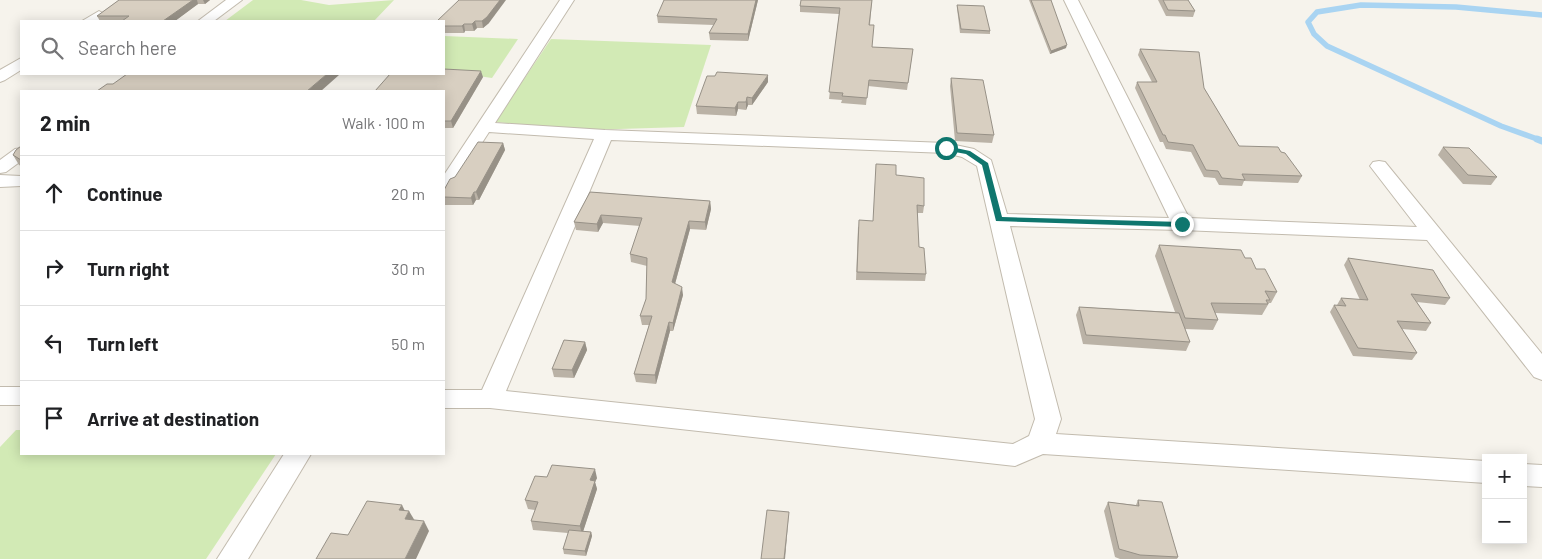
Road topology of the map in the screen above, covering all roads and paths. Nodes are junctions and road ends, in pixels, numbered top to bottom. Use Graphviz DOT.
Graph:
graph roads {
  1 [pos="235,0"];
  2 [pos="568,0"];
  3 [pos="1071,0"];
  4 [pos="206,20"];
  5 [pos="20,65"];
  6 [pos="0,77"];
  7 [pos="485,126"];
  8 [pos="605,134"];
  9 [pos="20,154"];
  10 [pos="1379,166"];
  11 [pos="0,168"];
  12 [pos="0,181"];
  13 [pos="20,181"];
  14 [pos="445,182"];
  15 [pos="999,220"];
  16 [pos="1182,224"];
  17 [pos="1434,234"];
  18 [pos="1542,371"];
  19 [pos="0,396"];
  20 [pos="20,396"];
  21 [pos="445,399"];
  22 [pos="490,399"];
  23 [pos="1040,443"];
  24 [pos="297,455"];
  25 [pos="1482,472"];
  26 [pos="1527,475"];
  27 [pos="1542,476"];
  28 [pos="232,559"];
  1 -- 4 [label="street"];
  2 -- 7 [label="street"];
  3 -- 16 [label="street"];
  5 -- 6 [label="street"];
  7 -- 8 [label="street"];
  7 -- 14 [label="street"];
  8 -- 15 [label="street"];
  8 -- 22 [label="street"];
  9 -- 11 [label="street"];
  10 -- 17 [label="street"];
  12 -- 13 [label="street"];
  15 -- 16 [label="street"];
  15 -- 23 [label="street"];
  16 -- 17 [label="street"];
  17 -- 18 [label="street"];
  19 -- 20 [label="street"];
  21 -- 22 [label="street"];
  22 -- 23 [label="street"];
  23 -- 25 [label="street"];
  24 -- 28 [label="street"];
  26 -- 27 [label="street"];
}
